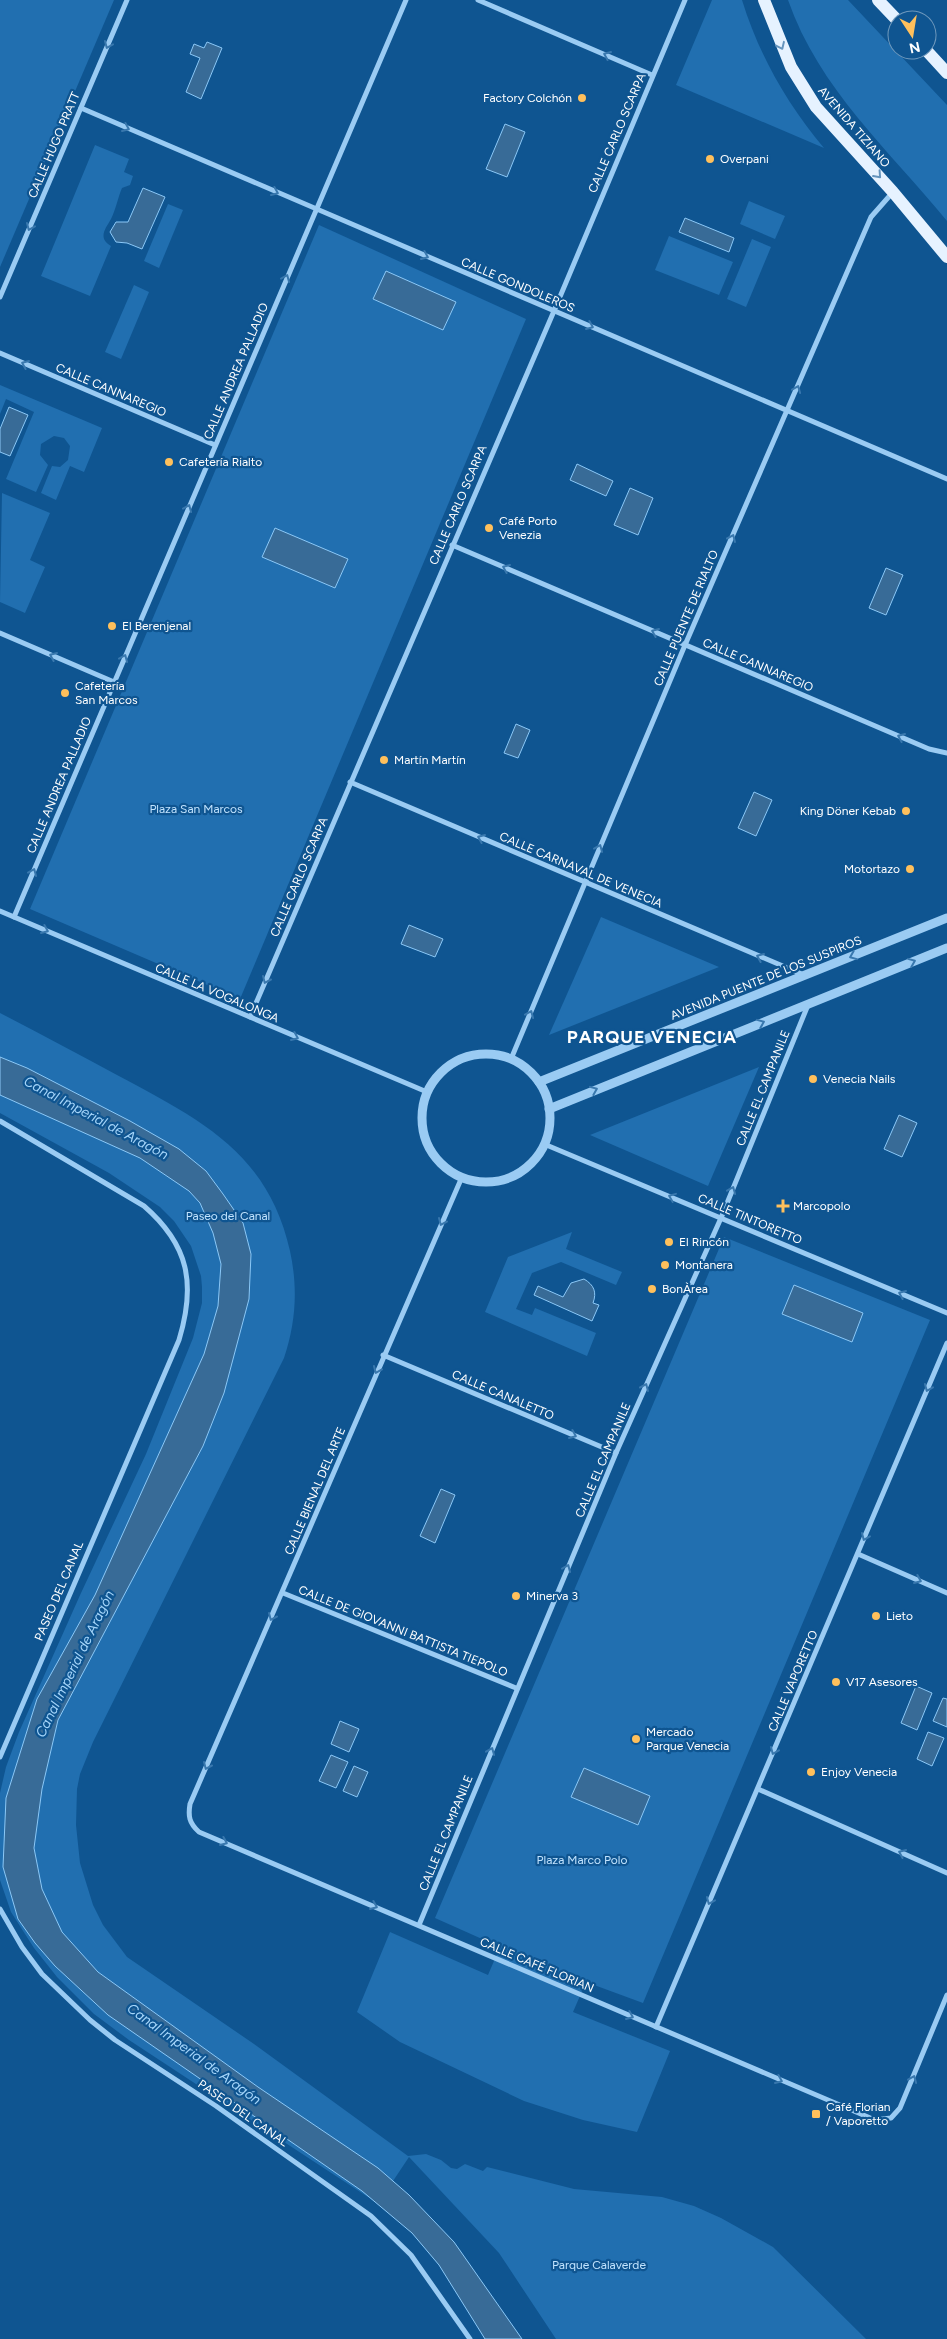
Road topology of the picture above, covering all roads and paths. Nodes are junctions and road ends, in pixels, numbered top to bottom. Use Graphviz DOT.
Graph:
graph roads {
  1 [pos="127,0"];
  2 [pos="406,0"];
  3 [pos="478,0"];
  4 [pos="685,0"];
  5 [pos="764,0"];
  6 [pos="878,0"];
  7 [pos="888,10"];
  8 [pos="935,60"];
  9 [pos="947,73"];
  10 [pos="652,75"];
  11 [pos="81,108"];
  12 [pos="893,192"];
  13 [pos="316,209"];
  14 [pos="947,257"];
  15 [pos="0,297"];
  16 [pos="554,311"];
  17 [pos="0,353"];
  18 [pos="788,411"];
  19 [pos="215,445"];
  20 [pos="947,479"];
  21 [pos="452,545"];
  22 [pos="0,633"];
  23 [pos="685,645"];
  24 [pos="114,682"];
  25 [pos="947,753"];
  26 [pos="350,782"];
  27 [pos="585,882"];
  28 [pos="0,911"];
  29 [pos="14,917"];
  30 [pos="947,918"];
  31 [pos="947,948"];
  32 [pos="804,976"];
  33 [pos="808,1004"];
  34 [pos="250,1018"];
  35 [pos="512,1059"];
  36 [pos="539,1082"];
  37 [pos="427,1092"];
  38 [pos="549,1109"];
  39 [pos="0,1121"];
  40 [pos="544,1144"];
  41 [pos="462,1177"];
  42 [pos="721,1218"];
  43 [pos="947,1314"];
  44 [pos="947,1343"];
  45 [pos="383,1355"];
  46 [pos="616,1453"];
  47 [pos="858,1554"];
  48 [pos="283,1593"];
  49 [pos="947,1593"];
  50 [pos="516,1688"];
  51 [pos="0,1757"];
  52 [pos="758,1789"];
  53 [pos="189,1814"];
  54 [pos="947,1873"];
  55 [pos="0,1909"];
  56 [pos="419,1925"];
  57 [pos="947,1995"];
  58 [pos="656,2027"];
  59 [pos="470,2339"];
  1 -- 11 [label="street, CALLE HUGO PRATT, one-way"];
  2 -- 13 [label="street, CALLE ANDREA PALLADIO"];
  10 -- 3 [label="street, one-way"];
  4 -- 10 [label="street, CALLE CARLO SCARPA"];
  5 -- 12 [label="main road, AVENIDA TIZIANO, one-way"];
  6 -- 7 [label="main road"];
  8 -- 9 [label="main road"];
  10 -- 16 [label="street, CALLE CARLO SCARPA"];
  11 -- 13 [label="street, CALLE GONDOLEROS, one-way"];
  11 -- 15 [label="street, CALLE HUGO PRATT, one-way"];
  12 -- 14 [label="main road, AVENIDA TIZIANO"];
  18 -- 12 [label="street, CALLE PUENTE DE RIALTO, one-way"];
  13 -- 16 [label="street, CALLE GONDOLEROS, one-way"];
  19 -- 13 [label="street, CALLE ANDREA PALLADIO, one-way"];
  16 -- 18 [label="street, CALLE GONDOLEROS, one-way"];
  16 -- 21 [label="street, CALLE CARLO SCARPA"];
  19 -- 17 [label="street, CALLE CANNAREGIO, one-way"];
  18 -- 20 [label="street, CALLE GONDOLEROS"];
  23 -- 18 [label="street, CALLE PUENTE DE RIALTO, one-way"];
  24 -- 19 [label="street, CALLE ANDREA PALLADIO, one-way"];
  23 -- 21 [label="street, CALLE CANNAREGIO, one-way"];
  21 -- 26 [label="street, CALLE CARLO SCARPA"];
  24 -- 22 [label="street, one-way"];
  25 -- 23 [label="street, CALLE CANNAREGIO, one-way"];
  27 -- 23 [label="street, CALLE PUENTE DE RIALTO, one-way"];
  29 -- 24 [label="street, CALLE ANDREA PALLADIO, one-way"];
  27 -- 26 [label="street, CALLE CARNAVAL DE VENECIA, one-way"];
  26 -- 34 [label="street, CALLE CARLO SCARPA, one-way"];
  32 -- 27 [label="street, CALLE CARNAVAL DE VENECIA, one-way"];
  35 -- 27 [label="street, CALLE PUENTE DE RIALTO, one-way"];
  28 -- 29 [label="street, CALLE LA VOGALONGA"];
  29 -- 34 [label="street, CALLE LA VOGALONGA, one-way"];
  30 -- 32 [label="street, AVENIDA PUENTE DE LOS SUSPIROS, one-way"];
  33 -- 31 [label="street, one-way"];
  32 -- 36 [label="street, AVENIDA PUENTE DE LOS SUSPIROS"];
  38 -- 33 [label="street, one-way"];
  42 -- 33 [label="street, CALLE EL CAMPANILE, one-way"];
  34 -- 37 [label="street, CALLE LA VOGALONGA, one-way"];
  35 -- 36 [label="street"];
  35 -- 37 [label="street"];
  36 -- 38 [label="street"];
  37 -- 41 [label="street"];
  38 -- 40 [label="street"];
  39 -- 51 [label="street, PASEO DEL CANAL"];
  40 -- 41 [label="street"];
  42 -- 40 [label="street, CALLE TINTORETTO, one-way"];
  41 -- 45 [label="street, CALLE BIENAL DEL ARTE, one-way"];
  43 -- 42 [label="street, CALLE TINTORETTO, one-way"];
  46 -- 42 [label="street, CALLE EL CAMPANILE, one-way"];
  44 -- 47 [label="street, CALLE VAPORETTO, one-way"];
  45 -- 46 [label="street, CALLE CANALETTO, one-way"];
  45 -- 48 [label="street, CALLE BIENAL DEL ARTE, one-way"];
  50 -- 46 [label="street, CALLE EL CAMPANILE, one-way"];
  47 -- 49 [label="street, one-way"];
  47 -- 52 [label="street, CALLE VAPORETTO, one-way"];
  48 -- 50 [label="street, CALLE DE GIOVANNI BATTISTA TIEPOLO"];
  48 -- 53 [label="street, CALLE BIENAL DEL ARTE, one-way"];
  56 -- 50 [label="street, CALLE EL CAMPANILE, one-way"];
  54 -- 52 [label="street, one-way"];
  52 -- 58 [label="street, CALLE VAPORETTO, one-way"];
  53 -- 56 [label="street, CALLE CAFÉ FLORIAN, one-way"];
  55 -- 59 [label="street, PASEO DEL CANAL"];
  56 -- 58 [label="street, CALLE CAFÉ FLORIAN, one-way"];
  58 -- 57 [label="street, CALLE CAFÉ FLORIAN, one-way"];
}
